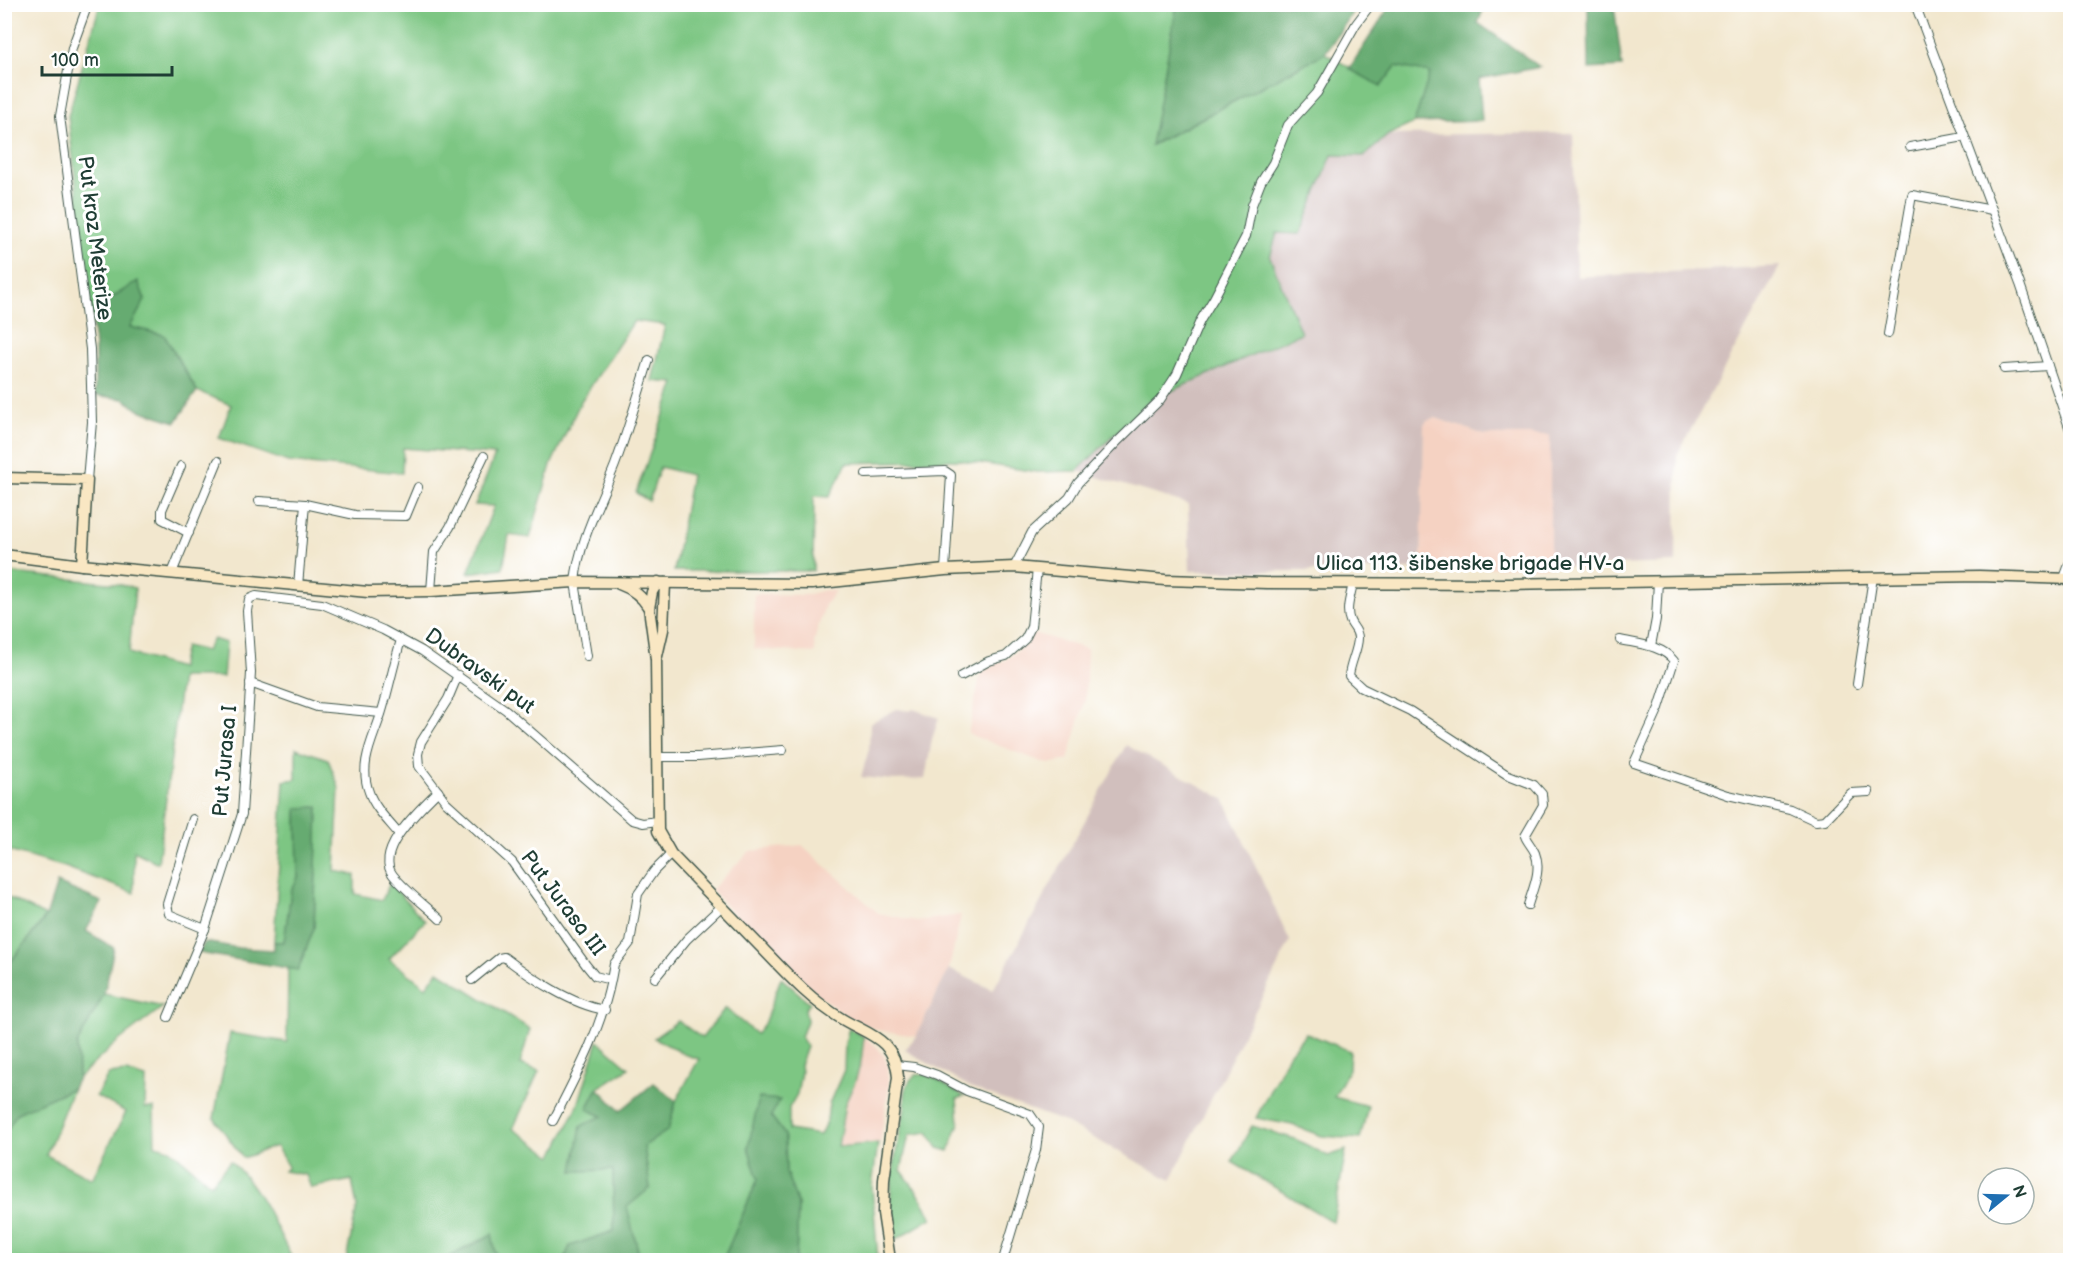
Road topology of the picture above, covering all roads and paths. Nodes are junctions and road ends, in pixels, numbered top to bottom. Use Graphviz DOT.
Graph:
graph roads {
  1 [pos="88,4"];
  2 [pos="1371,4"];
  3 [pos="1915,4"];
  4 [pos="1964,136"];
  5 [pos="1910,147"];
  6 [pos="1992,210"];
  7 [pos="1888,334"];
  8 [pos="650,360"];
  9 [pos="2048,366"];
  10 [pos="2004,369"];
  11 [pos="2070,430"];
  12 [pos="484,456"];
  13 [pos="218,461"];
  14 [pos="181,466"];
  15 [pos="866,474"];
  16 [pos="4,478"];
  17 [pos="87,480"];
  18 [pos="418,487"];
  19 [pos="259,501"];
  20 [pos="305,504"];
  21 [pos="189,533"];
  22 [pos="4,555"];
  23 [pos="2070,562"];
  24 [pos="82,565"];
  25 [pos="1014,567"];
  26 [pos="1037,569"];
  27 [pos="945,570"];
  28 [pos="172,573"];
  29 [pos="1873,577"];
  30 [pos="2067,579"];
  31 [pos="1658,581"];
  32 [pos="575,582"];
  33 [pos="613,582"];
  34 [pos="661,583"];
  35 [pos="1353,583"];
  36 [pos="298,586"];
  37 [pos="431,591"];
  38 [pos="256,597"];
  39 [pos="649,608"];
  40 [pos="400,640"];
  41 [pos="1620,640"];
  42 [pos="1651,646"];
  43 [pos="587,656"];
  44 [pos="656,659"];
  45 [pos="458,675"];
  46 [pos="961,676"];
  47 [pos="250,683"];
  48 [pos="1857,684"];
  49 [pos="381,713"];
  50 [pos="783,750"];
  51 [pos="657,757"];
  52 [pos="438,791"];
  53 [pos="1869,792"];
  54 [pos="193,819"];
  55 [pos="657,821"];
  56 [pos="398,833"];
  57 [pos="671,854"];
  58 [pos="1528,904"];
  59 [pos="722,906"];
  60 [pos="440,919"];
  61 [pos="205,929"];
  62 [pos="656,978"];
  63 [pos="472,980"];
  64 [pos="611,980"];
  65 [pos="605,1010"];
  66 [pos="168,1017"];
  67 [pos="896,1065"];
  68 [pos="553,1122"];
  69 [pos="890,1260"];
  70 [pos="1003,1260"];
  1 -- 17 [label="street, Put kroz Meterize"];
  2 -- 25 [label="street"];
  3 -- 4 [label="street"];
  4 -- 5 [label="street"];
  4 -- 6 [label="street"];
  6 -- 7 [label="street"];
  6 -- 9 [label="street"];
  8 -- 32 [label="street"];
  9 -- 10 [label="street"];
  9 -- 11 [label="street"];
  12 -- 37 [label="street"];
  13 -- 21 [label="street"];
  14 -- 21 [label="street"];
  15 -- 27 [label="street"];
  16 -- 17 [label="main road"];
  17 -- 24 [label="main road, Put kroz Meterize"];
  18 -- 20 [label="street"];
  19 -- 20 [label="street"];
  20 -- 36 [label="street"];
  21 -- 28 [label="street"];
  22 -- 24 [label="main road, Ulica 113. šibenske brigade HV-a"];
  23 -- 30 [label="street"];
  24 -- 28 [label="main road, Ulica 113. šibenske brigade HV-a"];
  25 -- 26 [label="main road, Ulica 113. šibenske brigade HV-a"];
  25 -- 27 [label="main road, Ulica 113. šibenske brigade HV-a"];
  26 -- 35 [label="main road, Ulica 113. šibenske brigade HV-a"];
  26 -- 46 [label="street"];
  27 -- 34 [label="main road, Ulica 113. šibenske brigade HV-a"];
  28 -- 36 [label="main road, Ulica 113. šibenske brigade HV-a"];
  29 -- 30 [label="main road, Ulica 113. šibenske brigade HV-a"];
  29 -- 31 [label="main road, Ulica 113. šibenske brigade HV-a"];
  29 -- 48 [label="street"];
  31 -- 35 [label="main road, Ulica 113. šibenske brigade HV-a"];
  31 -- 42 [label="street"];
  32 -- 33 [label="main road, Ulica 113. šibenske brigade HV-a"];
  32 -- 37 [label="main road, Ulica 113. šibenske brigade HV-a"];
  32 -- 43 [label="street"];
  33 -- 34 [label="main road, Ulica 113. šibenske brigade HV-a"];
  33 -- 39 [label="main road"];
  34 -- 39 [label="main road"];
  34 -- 44 [label="main road"];
  35 -- 58 [label="street"];
  36 -- 37 [label="main road, Ulica 113. šibenske brigade HV-a"];
  38 -- 40 [label="street, Dubravski put"];
  38 -- 47 [label="street, Put Jurasa I"];
  39 -- 44 [label="main road"];
  40 -- 45 [label="street, Dubravski put"];
  40 -- 49 [label="street"];
  41 -- 42 [label="street"];
  42 -- 53 [label="street"];
  44 -- 51 [label="main road"];
  45 -- 52 [label="street, Put Jurasa III"];
  45 -- 55 [label="street, Dubravski put"];
  47 -- 49 [label="street"];
  47 -- 61 [label="street, Put Jurasa I"];
  49 -- 56 [label="street"];
  50 -- 51 [label="street"];
  51 -- 55 [label="main road"];
  52 -- 56 [label="street"];
  52 -- 64 [label="street, Put Jurasa III"];
  54 -- 61 [label="street, Put Jurasa I"];
  55 -- 57 [label="main road"];
  56 -- 60 [label="street"];
  57 -- 59 [label="main road"];
  57 -- 64 [label="street, Put Jurasa III"];
  59 -- 62 [label="street"];
  59 -- 67 [label="main road"];
  61 -- 66 [label="street, Put Jurasa I"];
  63 -- 65 [label="street"];
  64 -- 65 [label="street, Put Jurasa III"];
  65 -- 68 [label="street, Put Jurasa III"];
  67 -- 69 [label="main road"];
  67 -- 70 [label="street"];
}
